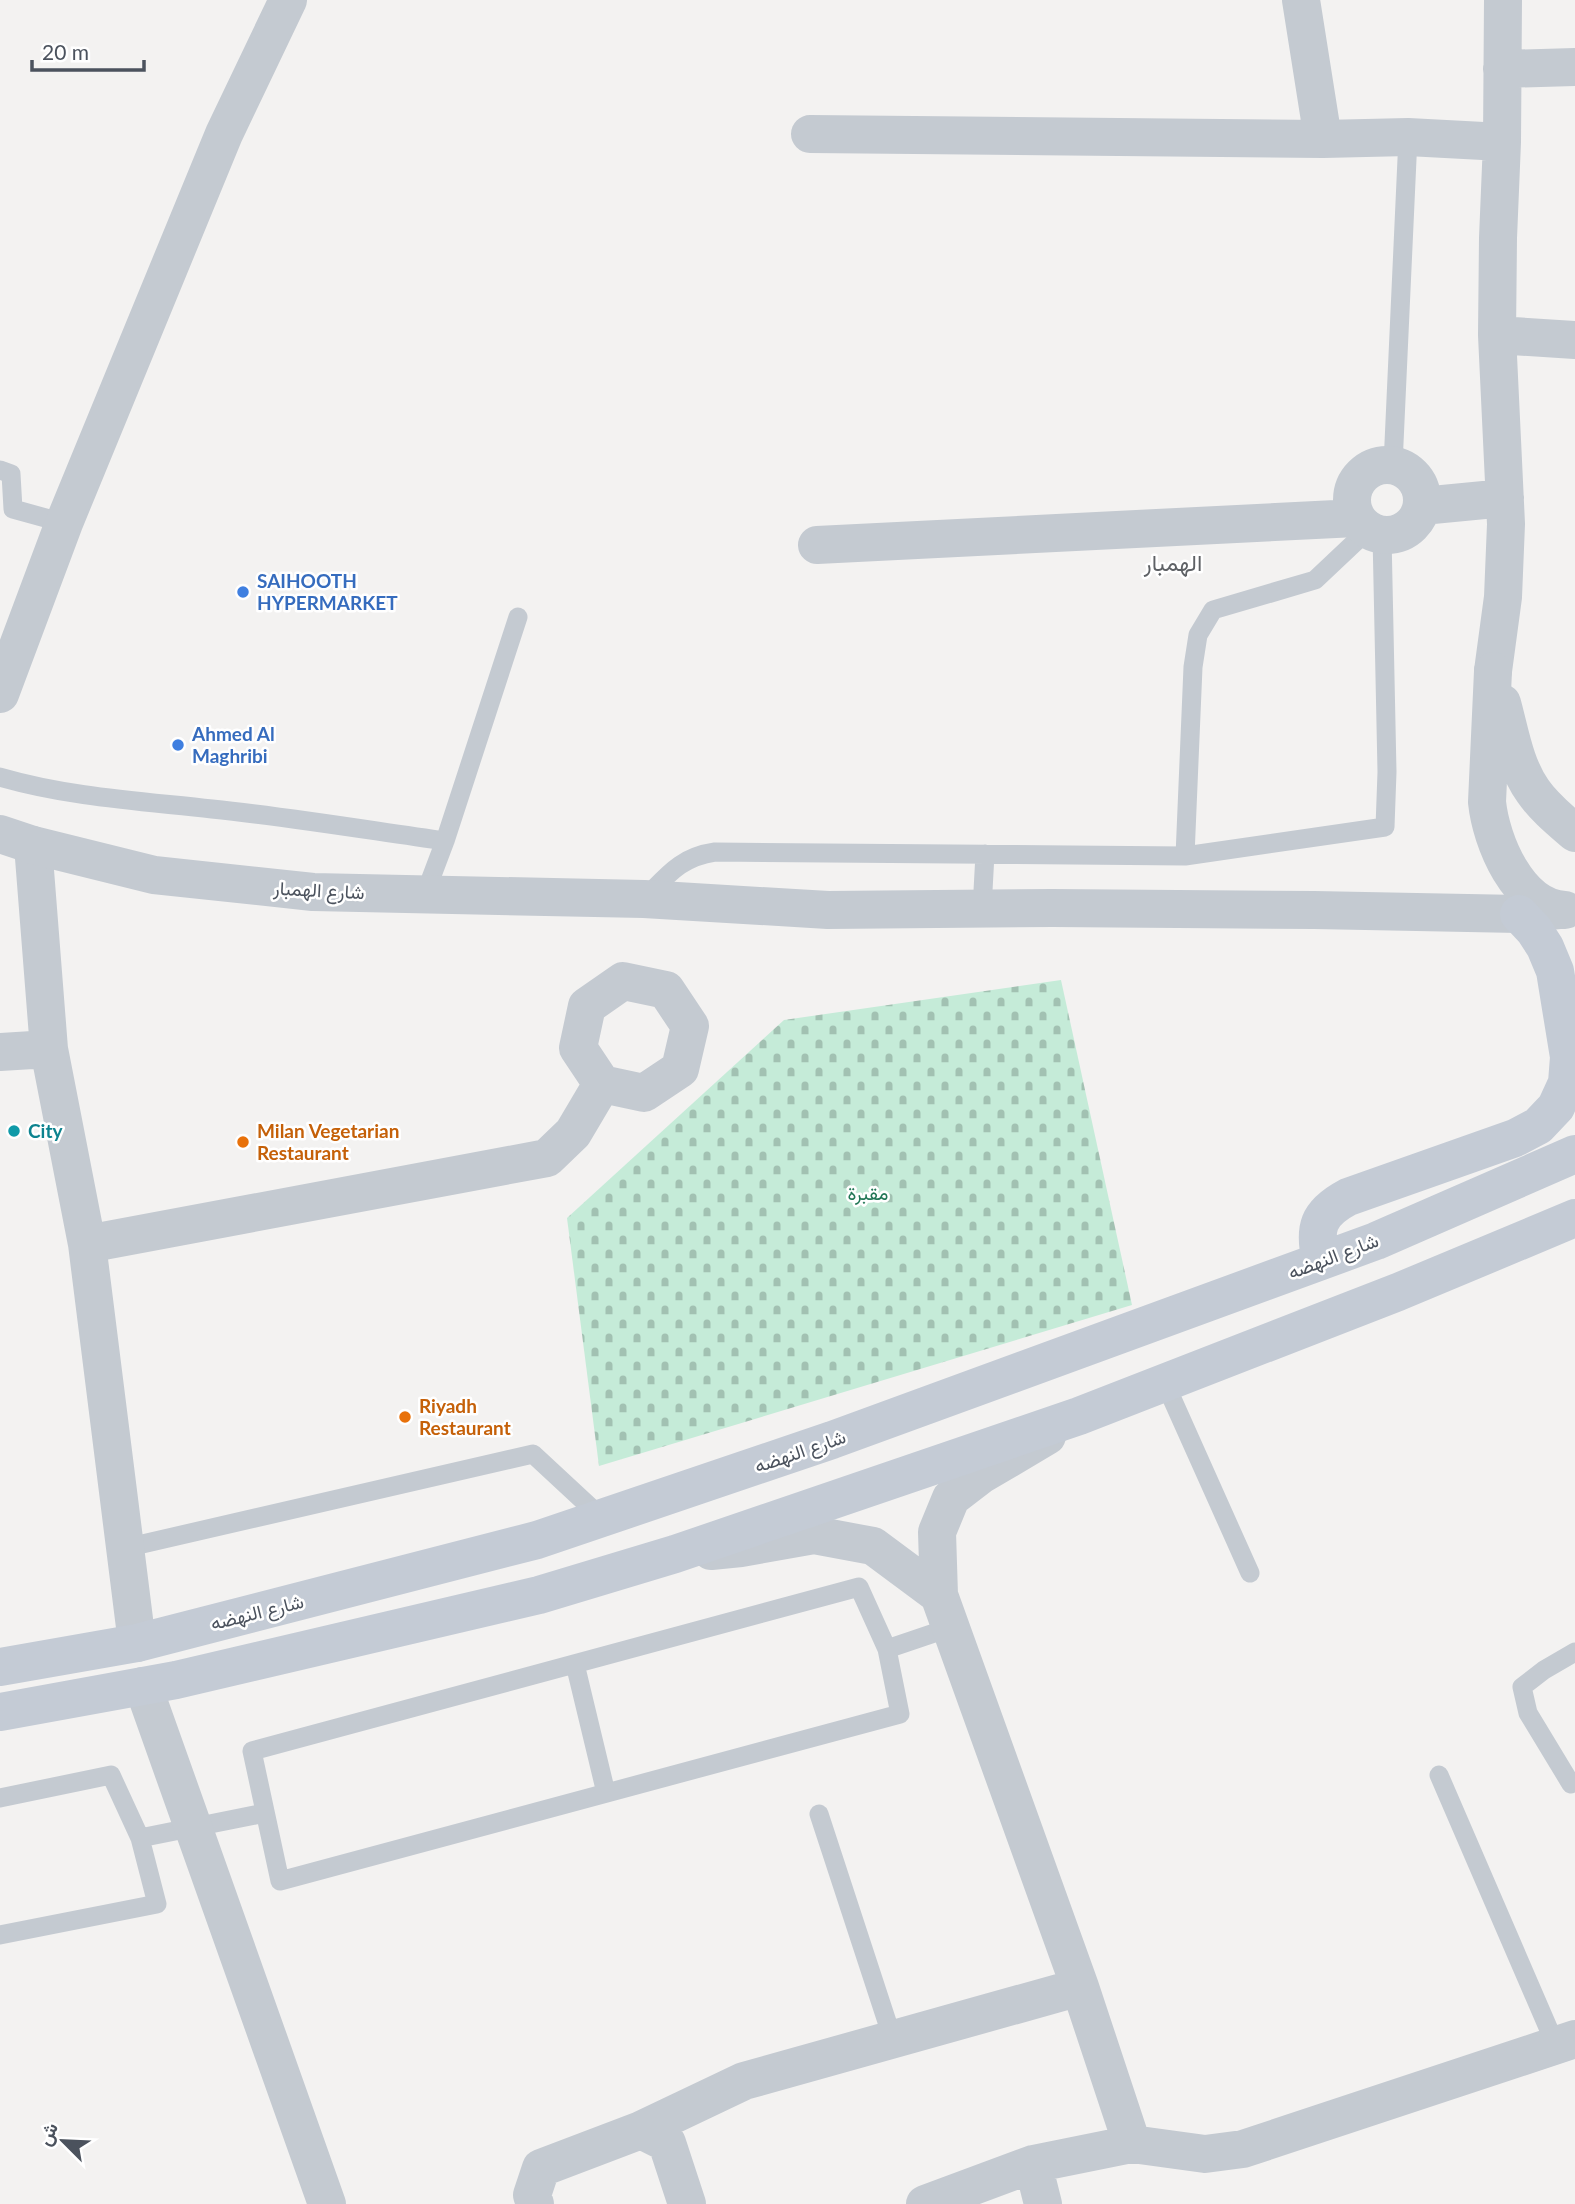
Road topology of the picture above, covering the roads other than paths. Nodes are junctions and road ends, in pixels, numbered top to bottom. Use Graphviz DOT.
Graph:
graph roads {
  1 [pos="288,0"];
  2 [pos="1301,0"];
  3 [pos="1503,0"];
  4 [pos="1575,67"];
  5 [pos="1502,69"];
  6 [pos="810,134"];
  7 [pos="1408,137"];
  8 [pos="1323,139"];
  9 [pos="1502,142"];
  10 [pos="1497,335"];
  11 [pos="1575,340"];
  12 [pos="1393,465"];
  13 [pos="0,470"];
  14 [pos="1505,498"];
  15 [pos="1422,506"];
  16 [pos="64,523"];
  17 [pos="1368,528"];
  18 [pos="817,545"];
  19 [pos="518,617"];
  20 [pos="1493,671"];
  21 [pos="0,694"];
  22 [pos="0,777"];
  23 [pos="1575,833"];
  24 [pos="17,840"];
  25 [pos="445,841"];
  26 [pos="985,855"];
  27 [pos="1185,856"];
  28 [pos="425,894"];
  29 [pos="644,899"];
  30 [pos="982,909"];
  31 [pos="1567,911"];
  32 [pos="1519,914"];
  33 [pos="49,1049"];
  34 [pos="0,1052"];
  35 [pos="602,1084"];
  36 [pos="1575,1154"];
  37 [pos="1575,1218"];
  38 [pos="87,1244"];
  39 [pos="1321,1261"];
  40 [pos="1165,1383"];
  41 [pos="1079,1416"];
  42 [pos="602,1518"];
  43 [pos="125,1548"];
  44 [pos="675,1554"];
  45 [pos="1250,1573"];
  46 [pos="946,1611"];
  47 [pos="137,1643"];
  48 [pos="887,1649"];
  49 [pos="1575,1652"];
  50 [pos="575,1664"];
  51 [pos="0,1667"];
  52 [pos="143,1686"];
  53 [pos="0,1712"];
  54 [pos="1439,1775"];
  55 [pos="1571,1784"];
  56 [pos="606,1793"];
  57 [pos="0,1798"];
  58 [pos="265,1813"];
  59 [pos="819,1814"];
  60 [pos="192,1827"];
  61 [pos="140,1838"];
  62 [pos="0,1935"];
  63 [pos="1080,1987"];
  64 [pos="893,2040"];
  65 [pos="1565,2043"];
  66 [pos="641,2130"];
  67 [pos="1132,2144"];
  68 [pos="1033,2164"];
  69 [pos="327,2204"];
  70 [pos="535,2204"];
  71 [pos="687,2204"];
  72 [pos="925,2204"];
  73 [pos="1043,2204"];
  1 -- 16 [label="street"];
  2 -- 8 [label="street"];
  3 -- 5 [label="street"];
  4 -- 5 [label="street"];
  5 -- 9 [label="street"];
  6 -- 8 [label="street"];
  7 -- 8 [label="street"];
  7 -- 9 [label="street"];
  7 -- 12 [label="lane"];
  9 -- 10 [label="street"];
  10 -- 11 [label="street"];
  10 -- 14 [label="street"];
  12 -- 15 [label="street"];
  12 -- 17 [label="street"];
  13 -- 16 [label="lane"];
  14 -- 15 [label="street"];
  14 -- 20 [label="street"];
  15 -- 17 [label="street"];
  16 -- 21 [label="street"];
  17 -- 18 [label="street"];
  17 -- 27 [label="lane"];
  17 -- 27 [label="lane"];
  19 -- 25 [label="lane"];
  20 -- 23 [label="street"];
  20 -- 31 [label="street"];
  22 -- 25 [label="lane"];
  24 -- 28 [label="street, شارع الهمبار"];
  24 -- 33 [label="street"];
  25 -- 28 [label="lane"];
  26 -- 27 [label="lane"];
  26 -- 29 [label="lane"];
  26 -- 30 [label="lane"];
  28 -- 29 [label="street, شارع الهمبار"];
  29 -- 30 [label="street, شارع الهمبار"];
  30 -- 32 [label="street, شارع الهمبار"];
  31 -- 32 [label="street, شارع الهمبار"];
  32 -- 39 [label="main road"];
  33 -- 34 [label="street"];
  33 -- 38 [label="street"];
  35 -- 38 [label="street"];
  36 -- 39 [label="main road, شارع النهضه"];
  37 -- 40 [label="main road"];
  38 -- 43 [label="street"];
  39 -- 42 [label="main road, شارع النهضه"];
  40 -- 41 [label="main road"];
  40 -- 45 [label="lane"];
  41 -- 44 [label="main road"];
  41 -- 46 [label="street"];
  42 -- 43 [label="lane"];
  42 -- 47 [label="main road, شارع النهضه"];
  43 -- 47 [label="street"];
  44 -- 46 [label="street"];
  44 -- 52 [label="main road"];
  46 -- 48 [label="lane"];
  46 -- 63 [label="street"];
  47 -- 51 [label="main road, شارع النهضه"];
  48 -- 50 [label="lane"];
  48 -- 56 [label="lane"];
  49 -- 55 [label="lane"];
  50 -- 56 [label="lane"];
  50 -- 58 [label="lane"];
  52 -- 53 [label="main road"];
  52 -- 60 [label="street"];
  54 -- 65 [label="lane"];
  56 -- 58 [label="lane"];
  57 -- 61 [label="lane"];
  58 -- 60 [label="lane"];
  59 -- 64 [label="lane"];
  60 -- 61 [label="lane"];
  60 -- 69 [label="street"];
  61 -- 62 [label="lane"];
  63 -- 64 [label="street"];
  63 -- 67 [label="street"];
  64 -- 66 [label="street"];
  65 -- 67 [label="street"];
  66 -- 70 [label="street"];
  66 -- 71 [label="street"];
  67 -- 68 [label="street"];
  68 -- 72 [label="street"];
  68 -- 73 [label="street"];
}
